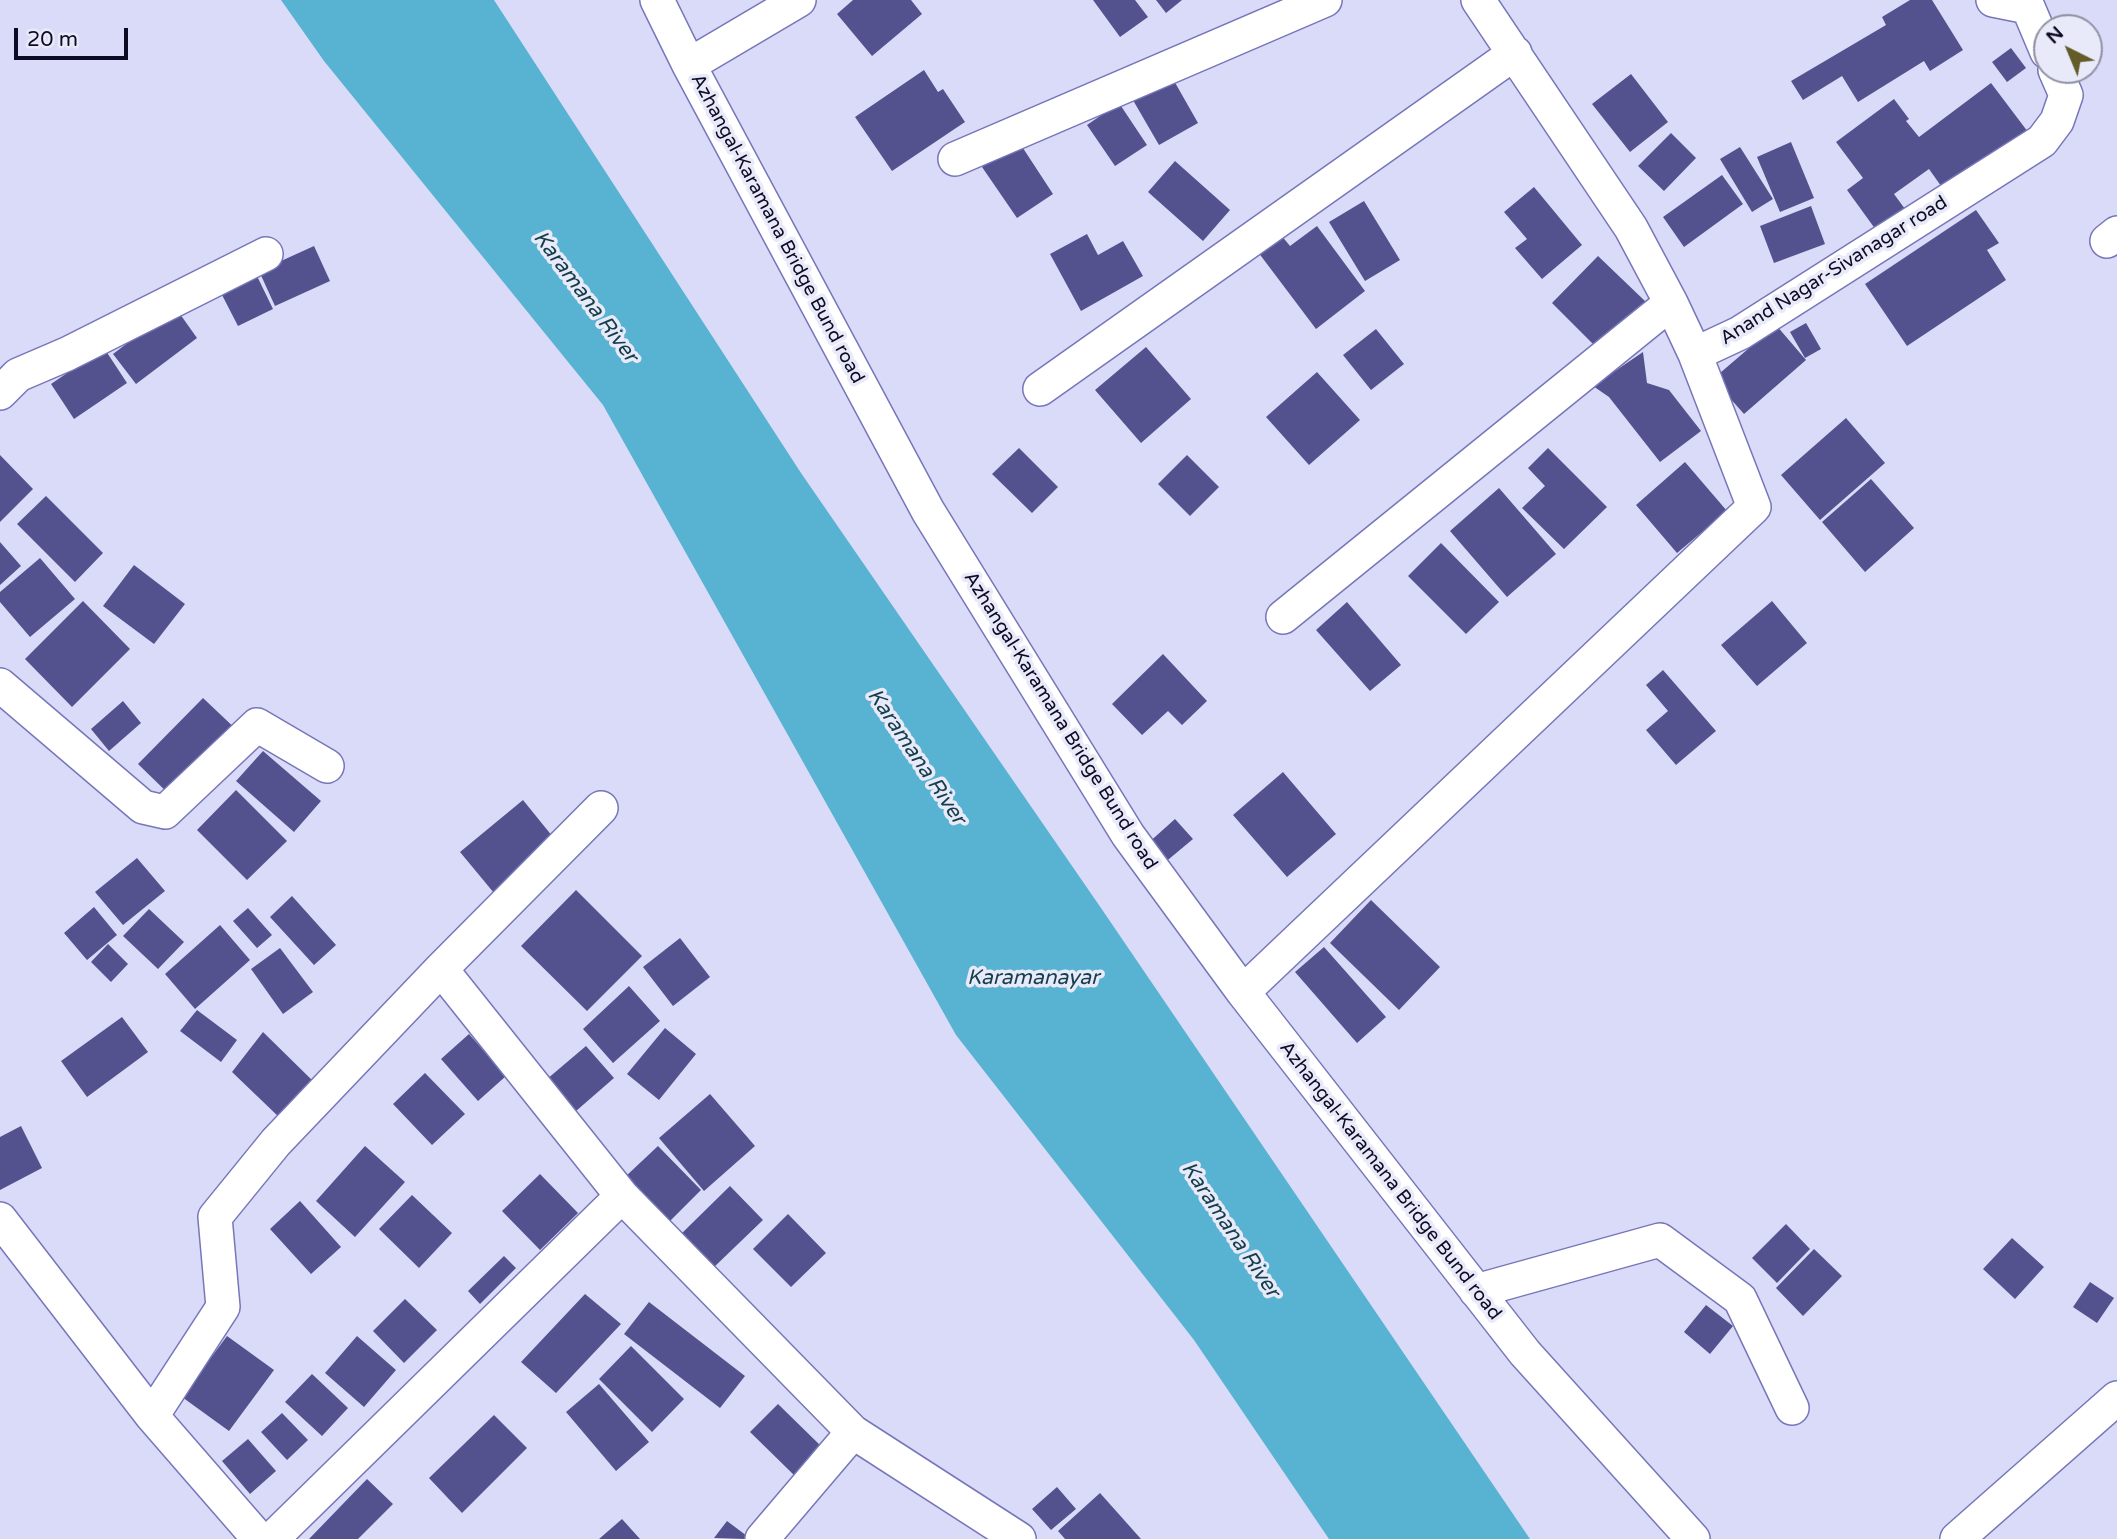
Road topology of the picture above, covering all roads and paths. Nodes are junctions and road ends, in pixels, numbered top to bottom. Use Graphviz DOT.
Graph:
graph roads {
  1 [pos="657,0"];
  2 [pos="799,0"];
  3 [pos="1478,0"];
  4 [pos="1993,0"];
  5 [pos="1312,2"];
  6 [pos="2026,4"];
  7 [pos="1515,53"];
  8 [pos="690,65"];
  9 [pos="2061,84"];
  10 [pos="955,159"];
  11 [pos="266,254"];
  12 [pos="1671,303"];
  13 [pos="1695,354"];
  14 [pos="1040,389"];
  15 [pos="0,393"];
  16 [pos="1283,617"];
  17 [pos="0,685"];
  18 [pos="327,766"];
  19 [pos="601,808"];
  20 [pos="441,969"];
  21 [pos="1242,992"];
  22 [pos="622,1196"];
  23 [pos="0,1219"];
  24 [pos="1476,1292"];
  25 [pos="2117,1398"];
  26 [pos="1792,1408"];
  27 [pos="152,1416"];
  28 [pos="853,1432"];
  29 [pos="259,1539"];
  30 [pos="272,1539"];
  31 [pos="762,1539"];
  32 [pos="1019,1539"];
  33 [pos="1693,1539"];
  34 [pos="1957,1539"];
  1 -- 8 [label="street, Azhangal-Karamana Bridge Bund road"];
  2 -- 8 [label="street"];
  3 -- 7 [label="street"];
  4 -- 6 [label="street"];
  5 -- 10 [label="street"];
  7 -- 12 [label="street"];
  7 -- 14 [label="street"];
  8 -- 21 [label="street, Azhangal-Karamana Bridge Bund road"];
  9 -- 13 [label="street, Anand Nagar-Sivanagar road"];
  11 -- 15 [label="street"];
  12 -- 13 [label="street"];
  12 -- 16 [label="street"];
  13 -- 21 [label="street"];
  17 -- 18 [label="street"];
  19 -- 20 [label="street"];
  20 -- 22 [label="street"];
  20 -- 27 [label="street"];
  21 -- 24 [label="street, Azhangal-Karamana Bridge Bund road"];
  22 -- 28 [label="street"];
  22 -- 30 [label="street"];
  23 -- 27 [label="street"];
  24 -- 26 [label="street"];
  24 -- 33 [label="street, Azhangal-Karamana Bridge Bund road"];
  25 -- 34 [label="street"];
  27 -- 29 [label="street"];
  28 -- 31 [label="street"];
  28 -- 32 [label="street"];
}
